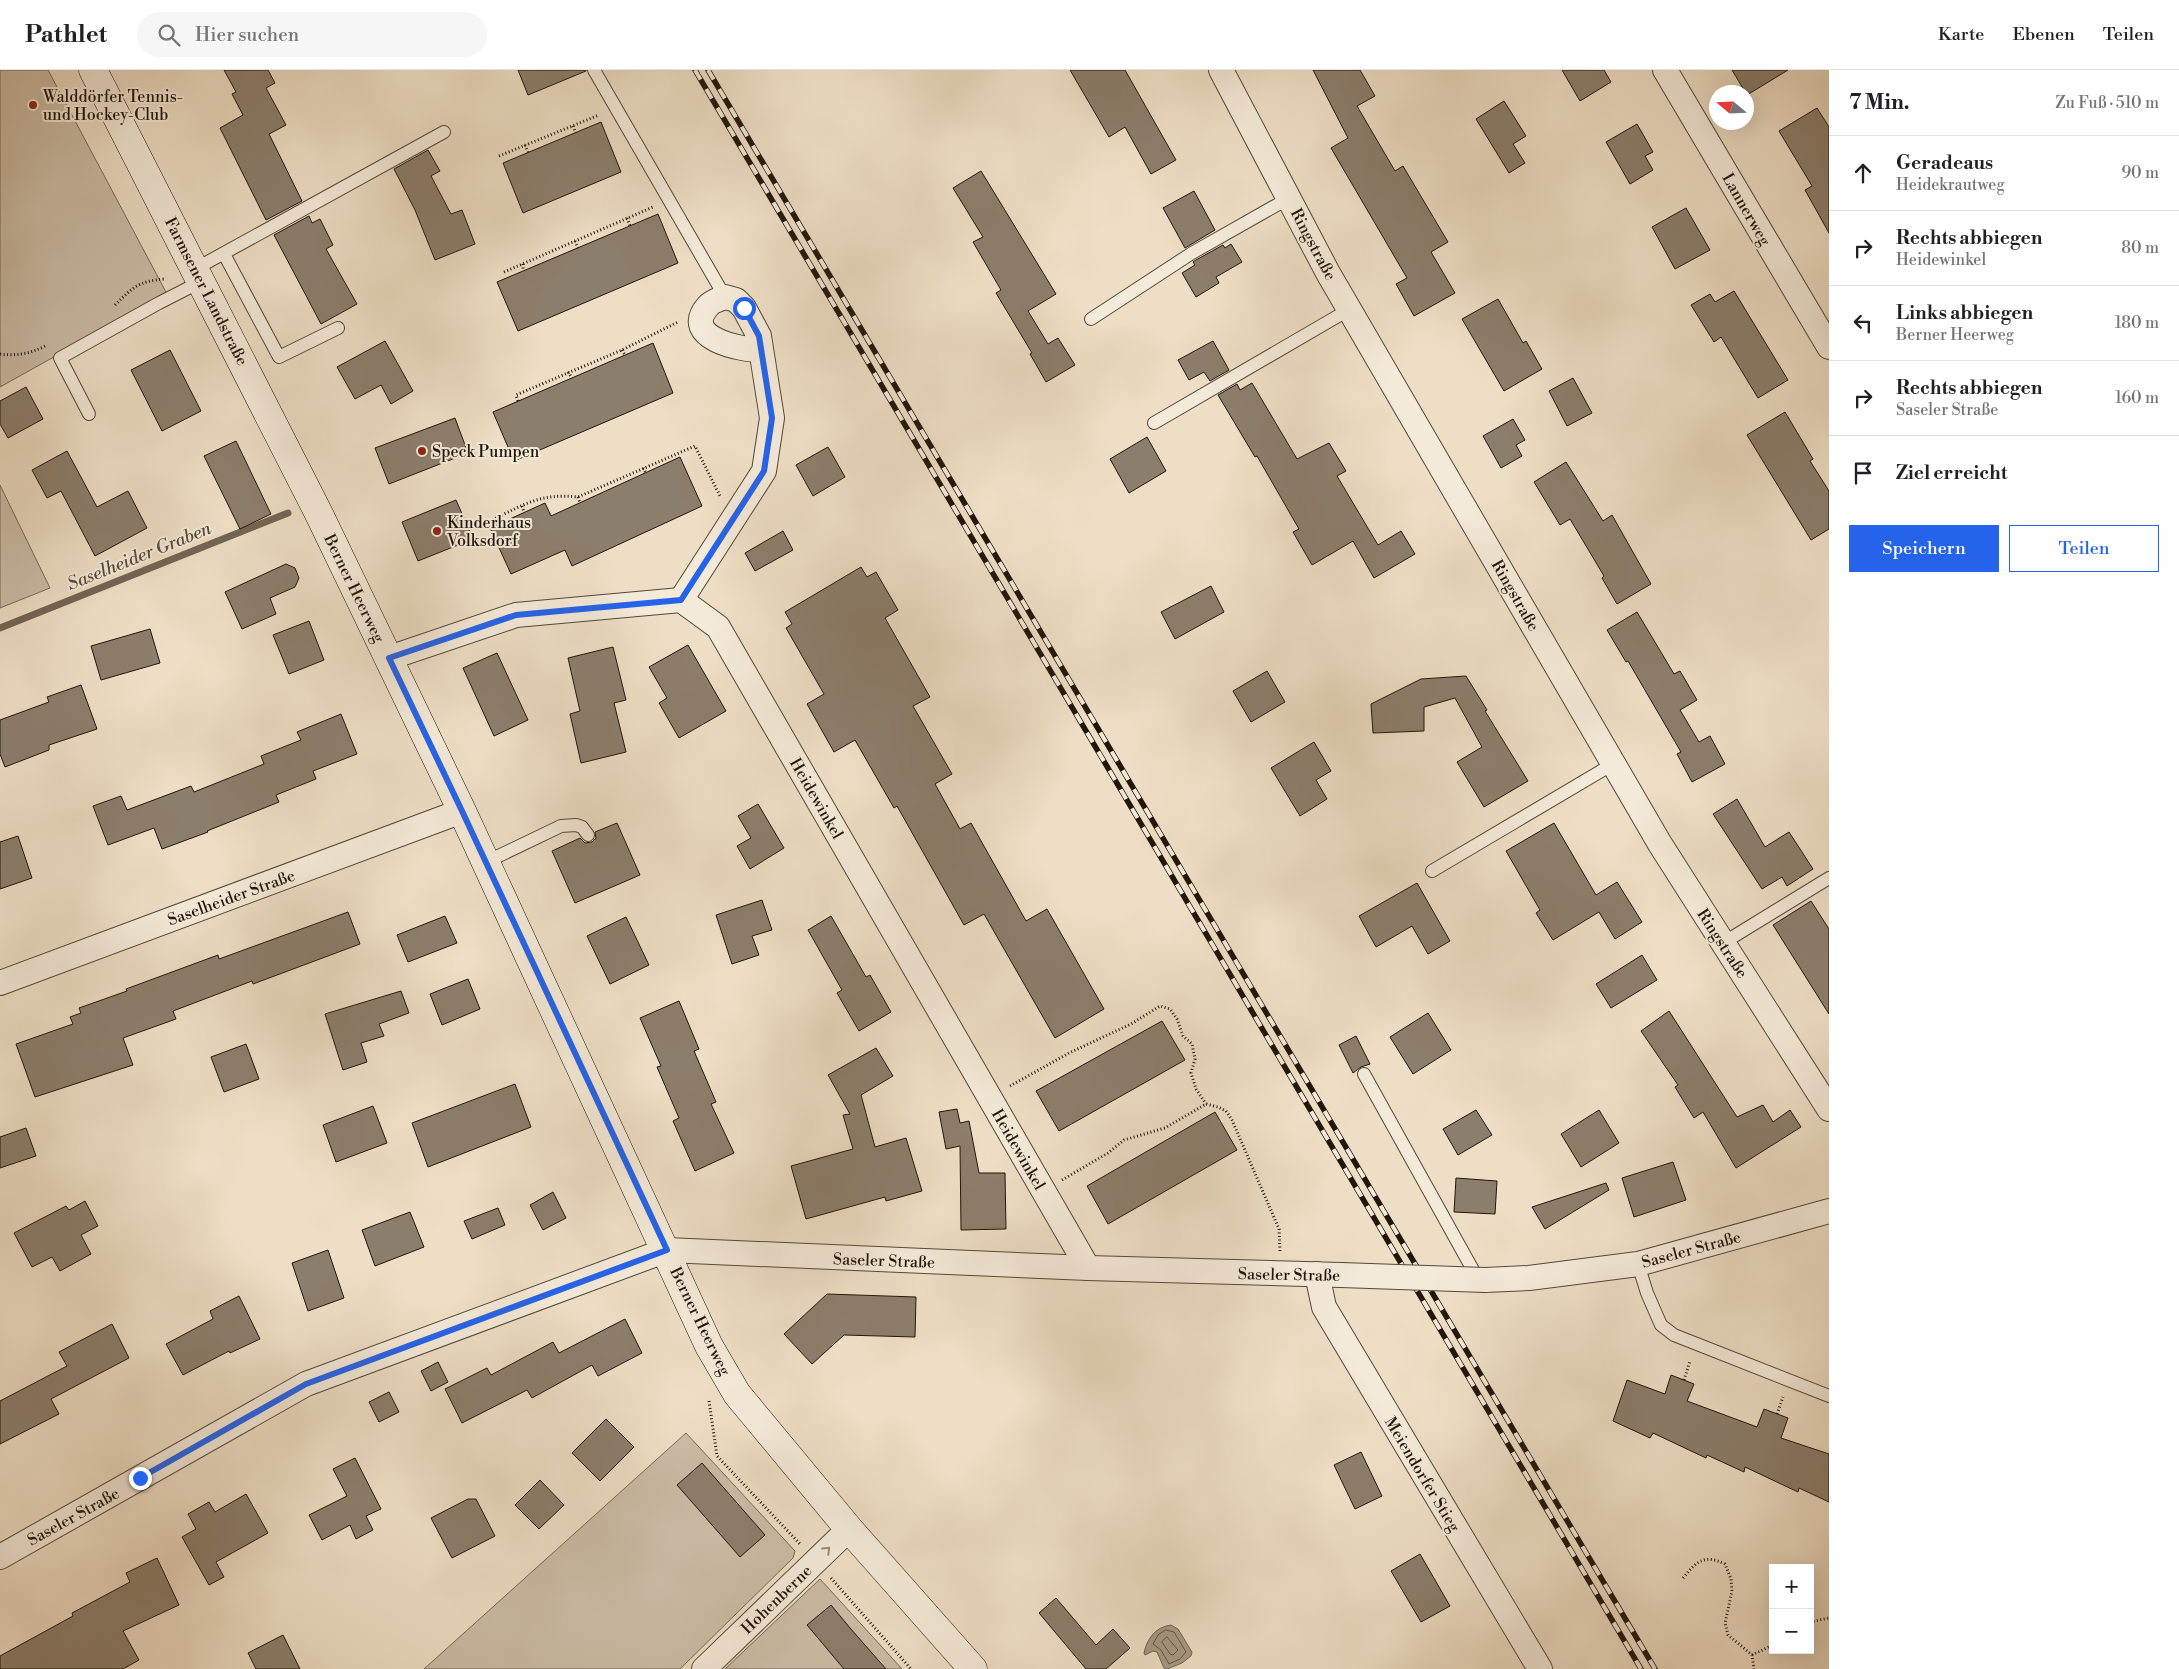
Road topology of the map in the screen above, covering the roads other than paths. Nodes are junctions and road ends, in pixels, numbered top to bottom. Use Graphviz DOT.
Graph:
graph roads {
  1 [pos="93,70"];
  2 [pos="594,70"];
  3 [pos="1221,70"];
  4 [pos="1665,70"];
  5 [pos="444,132"];
  6 [pos="1289,198"];
  7 [pos="224,254"];
  8 [pos="199,275"];
  9 [pos="725,297"];
  10 [pos="1350,309"];
  11 [pos="1091,319"];
  12 [pos="338,328"];
  13 [pos="1829,347"];
  14 [pos="762,350"];
  15 [pos="89,414"];
  16 [pos="1154,423"];
  17 [pos="318,512"];
  18 [pos="681,600"];
  19 [pos="389,658"];
  20 [pos="1614,764"];
  21 [pos="462,811"];
  22 [pos="588,835"];
  23 [pos="486,862"];
  24 [pos="1432,871"];
  25 [pos="1829,878"];
  26 [pos="1723,943"];
  27 [pos="0,983"];
  28 [pos="1364,1074"];
  29 [pos="1829,1109"];
  30 [pos="1829,1210"];
  31 [pos="667,1250"];
  32 [pos="1638,1264"];
  33 [pos="1088,1268"];
  34 [pos="1317,1274"];
  35 [pos="1482,1280"];
  36 [pos="1829,1396"];
  37 [pos="849,1529"];
  38 [pos="0,1557"];
  39 [pos="704,1669"];
  40 [pos="973,1669"];
  41 [pos="1540,1669"];
  1 -- 8 [label="main road, Farmsener Landstraße"];
  2 -- 9 [label="lane"];
  3 -- 6 [label="street, Ringstraße"];
  4 -- 13 [label="street, Lannerweg"];
  5 -- 7 [label="lane"];
  6 -- 10 [label="street, Ringstraße"];
  6 -- 11 [label="lane"];
  7 -- 8 [label="lane"];
  7 -- 12 [label="lane"];
  8 -- 15 [label="lane"];
  8 -- 17 [label="main road, Farmsener Landstraße"];
  9 -- 14 [label="street"];
  9 -- 14 [label="street"];
  10 -- 16 [label="lane"];
  10 -- 20 [label="street, Ringstraße"];
  14 -- 18 [label="street"];
  17 -- 19 [label="main road, Berner Heerweg"];
  18 -- 19 [label="street"];
  18 -- 33 [label="street, Heidewinkel"];
  19 -- 21 [label="main road, Berner Heerweg"];
  20 -- 24 [label="lane"];
  20 -- 26 [label="street, Ringstraße"];
  21 -- 23 [label="main road, Berner Heerweg"];
  21 -- 27 [label="street, Saselheider Straße"];
  22 -- 23 [label="lane"];
  23 -- 31 [label="main road, Berner Heerweg"];
  25 -- 26 [label="lane"];
  26 -- 29 [label="street, Ringstraße"];
  28 -- 35 [label="lane"];
  30 -- 32 [label="street, Saseler Straße"];
  31 -- 33 [label="street, Saseler Straße"];
  31 -- 37 [label="main road, Berner Heerweg"];
  31 -- 38 [label="street, Saseler Straße"];
  32 -- 35 [label="street, Saseler Straße"];
  32 -- 36 [label="lane"];
  33 -- 34 [label="street, Saseler Straße"];
  34 -- 35 [label="street, Saseler Straße, bridge"];
  34 -- 41 [label="street, Meiendorfer Stieg"];
  39 -- 37 [label="street, Hohenberne, one-way"];
  37 -- 40 [label="main road, Berner Heerweg"];
}
